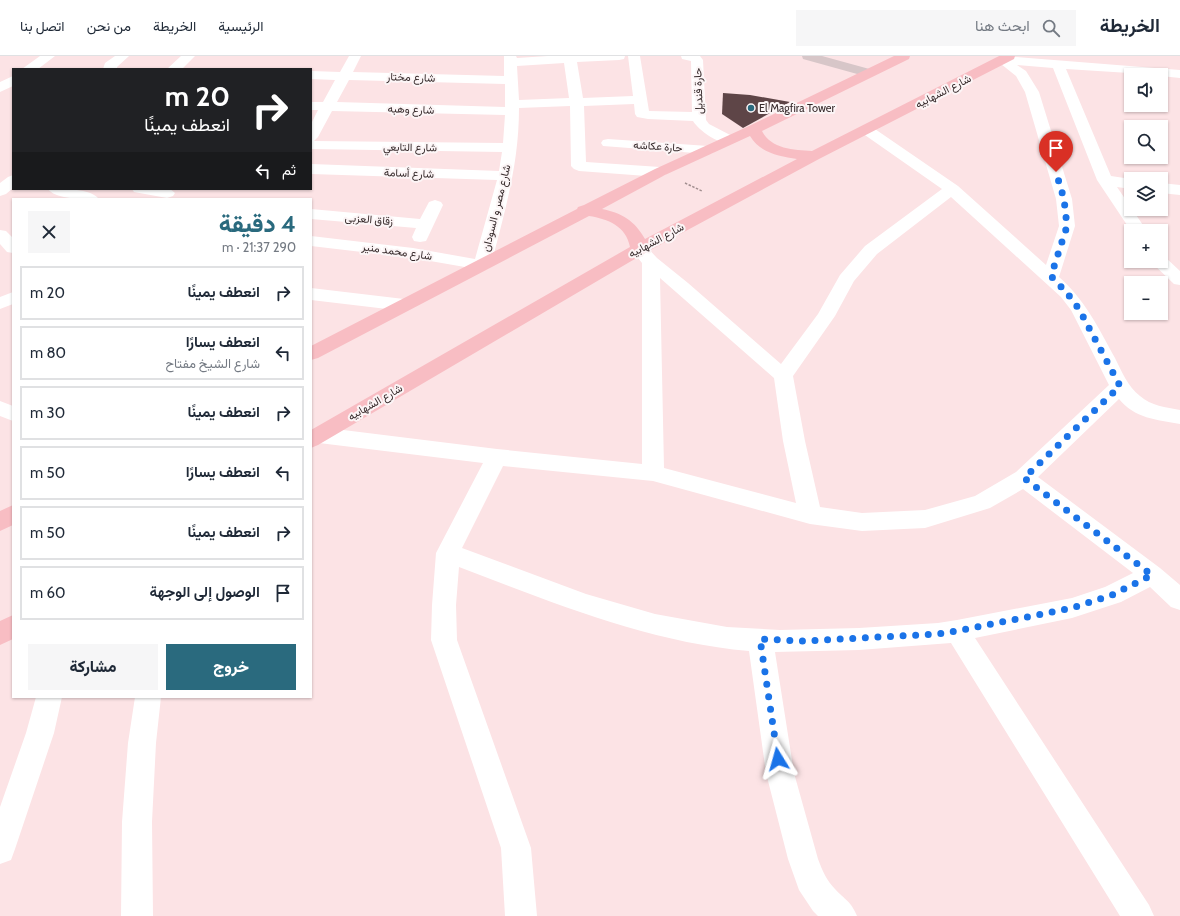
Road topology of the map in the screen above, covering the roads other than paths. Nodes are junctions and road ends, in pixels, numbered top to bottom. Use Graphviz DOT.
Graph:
graph roads {
  1 [pos="49,56"];
  2 [pos="123,56"];
  3 [pos="189,56"];
  4 [pos="355,56"];
  5 [pos="614,56"];
  6 [pos="619,56"];
  7 [pos="634,56"];
  8 [pos="687,56"];
  9 [pos="808,56"];
  10 [pos="904,56"];
  11 [pos="507,58"];
  12 [pos="553,58"];
  13 [pos="1005,58"];
  14 [pos="570,59"];
  15 [pos="1058,65"];
  16 [pos="31,68"];
  17 [pos="110,68"];
  18 [pos="175,68"];
  19 [pos="868,73"];
  20 [pos="1180,74"];
  21 [pos="312,75"];
  22 [pos="344,76"];
  23 [pos="510,80"];
  24 [pos="12,81"];
  25 [pos="0,90"];
  26 [pos="12,92"];
  27 [pos="640,100"];
  28 [pos="577,102"];
  29 [pos="312,106"];
  30 [pos="328,106"];
  31 [pos="511,108"];
  32 [pos="699,117"];
  33 [pos="754,129"];
  34 [pos="867,130"];
  35 [pos="312,135"];
  36 [pos="729,140"];
  37 [pos="608,143"];
  38 [pos="312,145"];
  39 [pos="510,148"];
  40 [pos="708,150"];
  41 [pos="814,156"];
  42 [pos="312,169"];
  43 [pos="660,172"];
  44 [pos="506,176"];
  45 [pos="1105,180"];
  46 [pos="1124,183"];
  47 [pos="952,189"];
  48 [pos="1168,189"];
  49 [pos="60,190"];
  50 [pos="144,190"];
  51 [pos="1180,190"];
  52 [pos="159,194"];
  53 [pos="88,198"];
  54 [pos="435,205"];
  55 [pos="584,210"];
  56 [pos="312,214"];
  57 [pos="426,224"];
  58 [pos="1134,224"];
  59 [pos="0,235"];
  60 [pos="312,241"];
  61 [pos="12,247"];
  62 [pos="413,253"];
  63 [pos="645,255"];
  64 [pos="482,265"];
  65 [pos="1167,268"];
  66 [pos="1051,276"];
  67 [pos="1180,280"];
  68 [pos="312,294"];
  69 [pos="12,298"];
  70 [pos="0,303"];
  71 [pos="404,306"];
  72 [pos="312,353"];
  73 [pos="783,376"];
  74 [pos="1120,386"];
  75 [pos="0,408"];
  76 [pos="12,414"];
  77 [pos="1180,417"];
  78 [pos="315,437"];
  79 [pos="497,457"];
  80 [pos="653,473"];
  81 [pos="1024,478"];
  82 [pos="12,515"];
  83 [pos="810,515"];
  84 [pos="0,522"];
  85 [pos="448,553"];
  86 [pos="1152,575"];
  87 [pos="1180,600"];
  88 [pos="12,627"];
  89 [pos="957,631"];
  90 [pos="0,634"];
  91 [pos="760,639"];
  92 [pos="49,698"];
  93 [pos="148,698"];
  94 [pos="0,849"];
  95 [pos="137,916"];
  96 [pos="521,916"];
  97 [pos="841,916"];
  98 [pos="1138,916"];
  1 -- 16 [label="street"];
  2 -- 17 [label="street"];
  3 -- 18 [label="street"];
  4 -- 22 [label="street"];
  5 -- 6 [label="street"];
  5 -- 14 [label="street"];
  7 -- 27 [label="street"];
  8 -- 32 [label="street, حارة قنديل"];
  9 -- 19 [label="street"];
  10 -- 19 [label="highway"];
  11 -- 12 [label="street"];
  11 -- 23 [label="street, شارع مصر و السودان"];
  12 -- 14 [label="street"];
  13 -- 15 [label="street"];
  13 -- 34 [label="highway, شارع الشهابيه"];
  13 -- 66 [label="street"];
  14 -- 28 [label="street"];
  15 -- 20 [label="street"];
  15 -- 45 [label="street"];
  19 -- 33 [label="highway"];
  21 -- 22 [label="street, شارع مختار"];
  22 -- 23 [label="street, شارع مختار"];
  22 -- 30 [label="street"];
  23 -- 31 [label="street, شارع مصر و السودان"];
  24 -- 25 [label="street"];
  25 -- 26 [label="street"];
  27 -- 28 [label="street, شارع وهبه"];
  27 -- 32 [label="street"];
  28 -- 31 [label="street, شارع وهبه"];
  28 -- 43 [label="street"];
  29 -- 30 [label="street, شارع وهبه"];
  30 -- 31 [label="street, شارع وهبه"];
  30 -- 35 [label="street"];
  31 -- 39 [label="street, شارع مصر و السودان"];
  32 -- 36 [label="street, حارة قنديل"];
  33 -- 36 [label="highway"];
  33 -- 41 [label="highway"];
  34 -- 41 [label="highway, شارع الشهابيه"];
  34 -- 47 [label="street"];
  36 -- 40 [label="highway"];
  37 -- 40 [label="street, حارة عكاشه"];
  38 -- 39 [label="street, شارع التابعي"];
  39 -- 44 [label="street, شارع مصر و السودان"];
  40 -- 43 [label="highway"];
  41 -- 63 [label="highway, شارع الشهابيه"];
  42 -- 44 [label="street, شارع أسامة"];
  43 -- 55 [label="highway"];
  44 -- 64 [label="street, شارع مصر و السودان"];
  45 -- 46 [label="street"];
  45 -- 58 [label="street"];
  47 -- 66 [label="street"];
  47 -- 73 [label="street"];
  48 -- 51 [label="street"];
  49 -- 53 [label="street"];
  50 -- 52 [label="street"];
  54 -- 57 [label="street"];
  55 -- 63 [label="highway"];
  55 -- 64 [label="highway"];
  56 -- 57 [label="street, زقاق العزبى"];
  57 -- 62 [label="street"];
  59 -- 61 [label="street"];
  60 -- 62 [label="street, شارع محمد منير"];
  62 -- 64 [label="street, شارع محمد منير"];
  63 -- 73 [label="street"];
  63 -- 78 [label="highway, شارع الشهابيه"];
  63 -- 80 [label="street"];
  64 -- 71 [label="highway"];
  65 -- 67 [label="street"];
  66 -- 74 [label="street"];
  68 -- 71 [label="street"];
  69 -- 70 [label="street"];
  71 -- 72 [label="highway"];
  73 -- 83 [label="street"];
  74 -- 77 [label="street"];
  74 -- 81 [label="street"];
  75 -- 76 [label="street"];
  78 -- 79 [label="street"];
  79 -- 80 [label="street"];
  79 -- 85 [label="street"];
  80 -- 83 [label="street"];
  81 -- 83 [label="street"];
  81 -- 86 [label="street"];
  82 -- 84 [label="highway"];
  85 -- 91 [label="street"];
  85 -- 96 [label="street"];
  86 -- 87 [label="street"];
  86 -- 89 [label="street"];
  88 -- 90 [label="highway"];
  89 -- 91 [label="street"];
  89 -- 98 [label="street"];
  91 -- 97 [label="street"];
  92 -- 94 [label="street"];
  93 -- 95 [label="street"];
}
